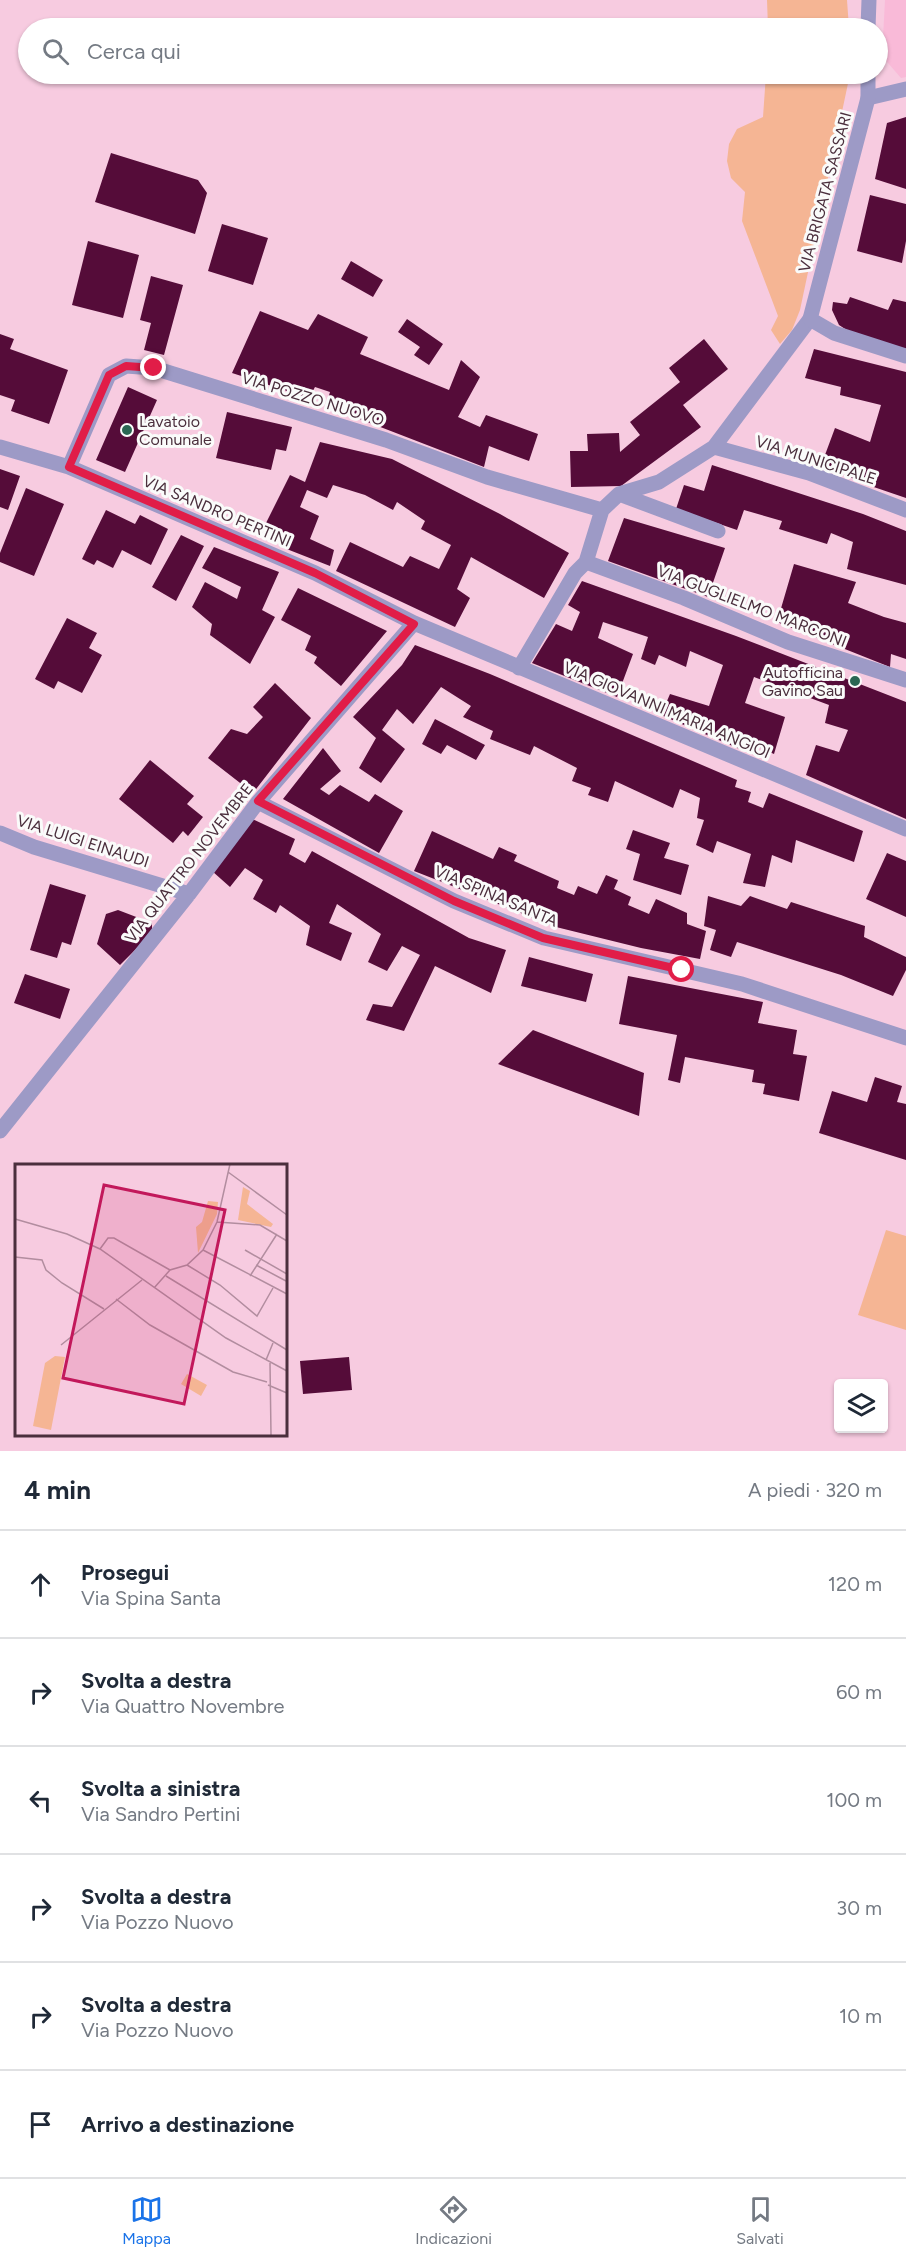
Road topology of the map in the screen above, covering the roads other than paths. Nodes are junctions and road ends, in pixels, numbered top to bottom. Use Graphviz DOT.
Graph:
graph roads {
  1 [pos="869,0"];
  2 [pos="868,18"];
  3 [pos="868,84"];
  4 [pos="906,89"];
  5 [pos="868,98"];
  6 [pos="810,320"];
  7 [pos="906,356"];
  8 [pos="0,447"];
  9 [pos="714,447"];
  10 [pos="69,467"];
  11 [pos="619,494"];
  12 [pos="602,510"];
  13 [pos="906,510"];
  14 [pos="718,531"];
  15 [pos="586,562"];
  16 [pos="414,624"];
  17 [pos="519,668"];
  18 [pos="906,680"];
  19 [pos="258,801"];
  20 [pos="906,829"];
  21 [pos="0,833"];
  22 [pos="189,894"];
  23 [pos="906,1038"];
  24 [pos="0,1131"];
  1 -- 2 [label="street"];
  3 -- 5 [label="street, VIA BRIGATA SASSARI"];
  4 -- 5 [label="street"];
  5 -- 6 [label="street, VIA BRIGATA SASSARI"];
  6 -- 7 [label="street"];
  6 -- 9 [label="street"];
  8 -- 10 [label="street, VIA SANDRO PERTINI"];
  9 -- 11 [label="street"];
  9 -- 13 [label="street, VIA MUNICIPALE"];
  10 -- 12 [label="street, VIA POZZO NUOVO"];
  10 -- 16 [label="street, VIA SANDRO PERTINI"];
  11 -- 12 [label="street"];
  11 -- 14 [label="street"];
  12 -- 15 [label="street"];
  15 -- 17 [label="street"];
  15 -- 18 [label="street, VIA GUGLIELMO MARCONI"];
  16 -- 17 [label="street, VIA GIOVANNI MARIA ANGIOI"];
  16 -- 19 [label="street, VIA QUATTRO NOVEMBRE"];
  17 -- 20 [label="street, VIA GIOVANNI MARIA ANGIOI"];
  19 -- 22 [label="street, VIA QUATTRO NOVEMBRE"];
  19 -- 23 [label="street, VIA SPINA SANTA"];
  21 -- 22 [label="street, VIA LUIGI EINAUDI"];
  22 -- 24 [label="street, VIA QUATTRO NOVEMBRE"];
}
